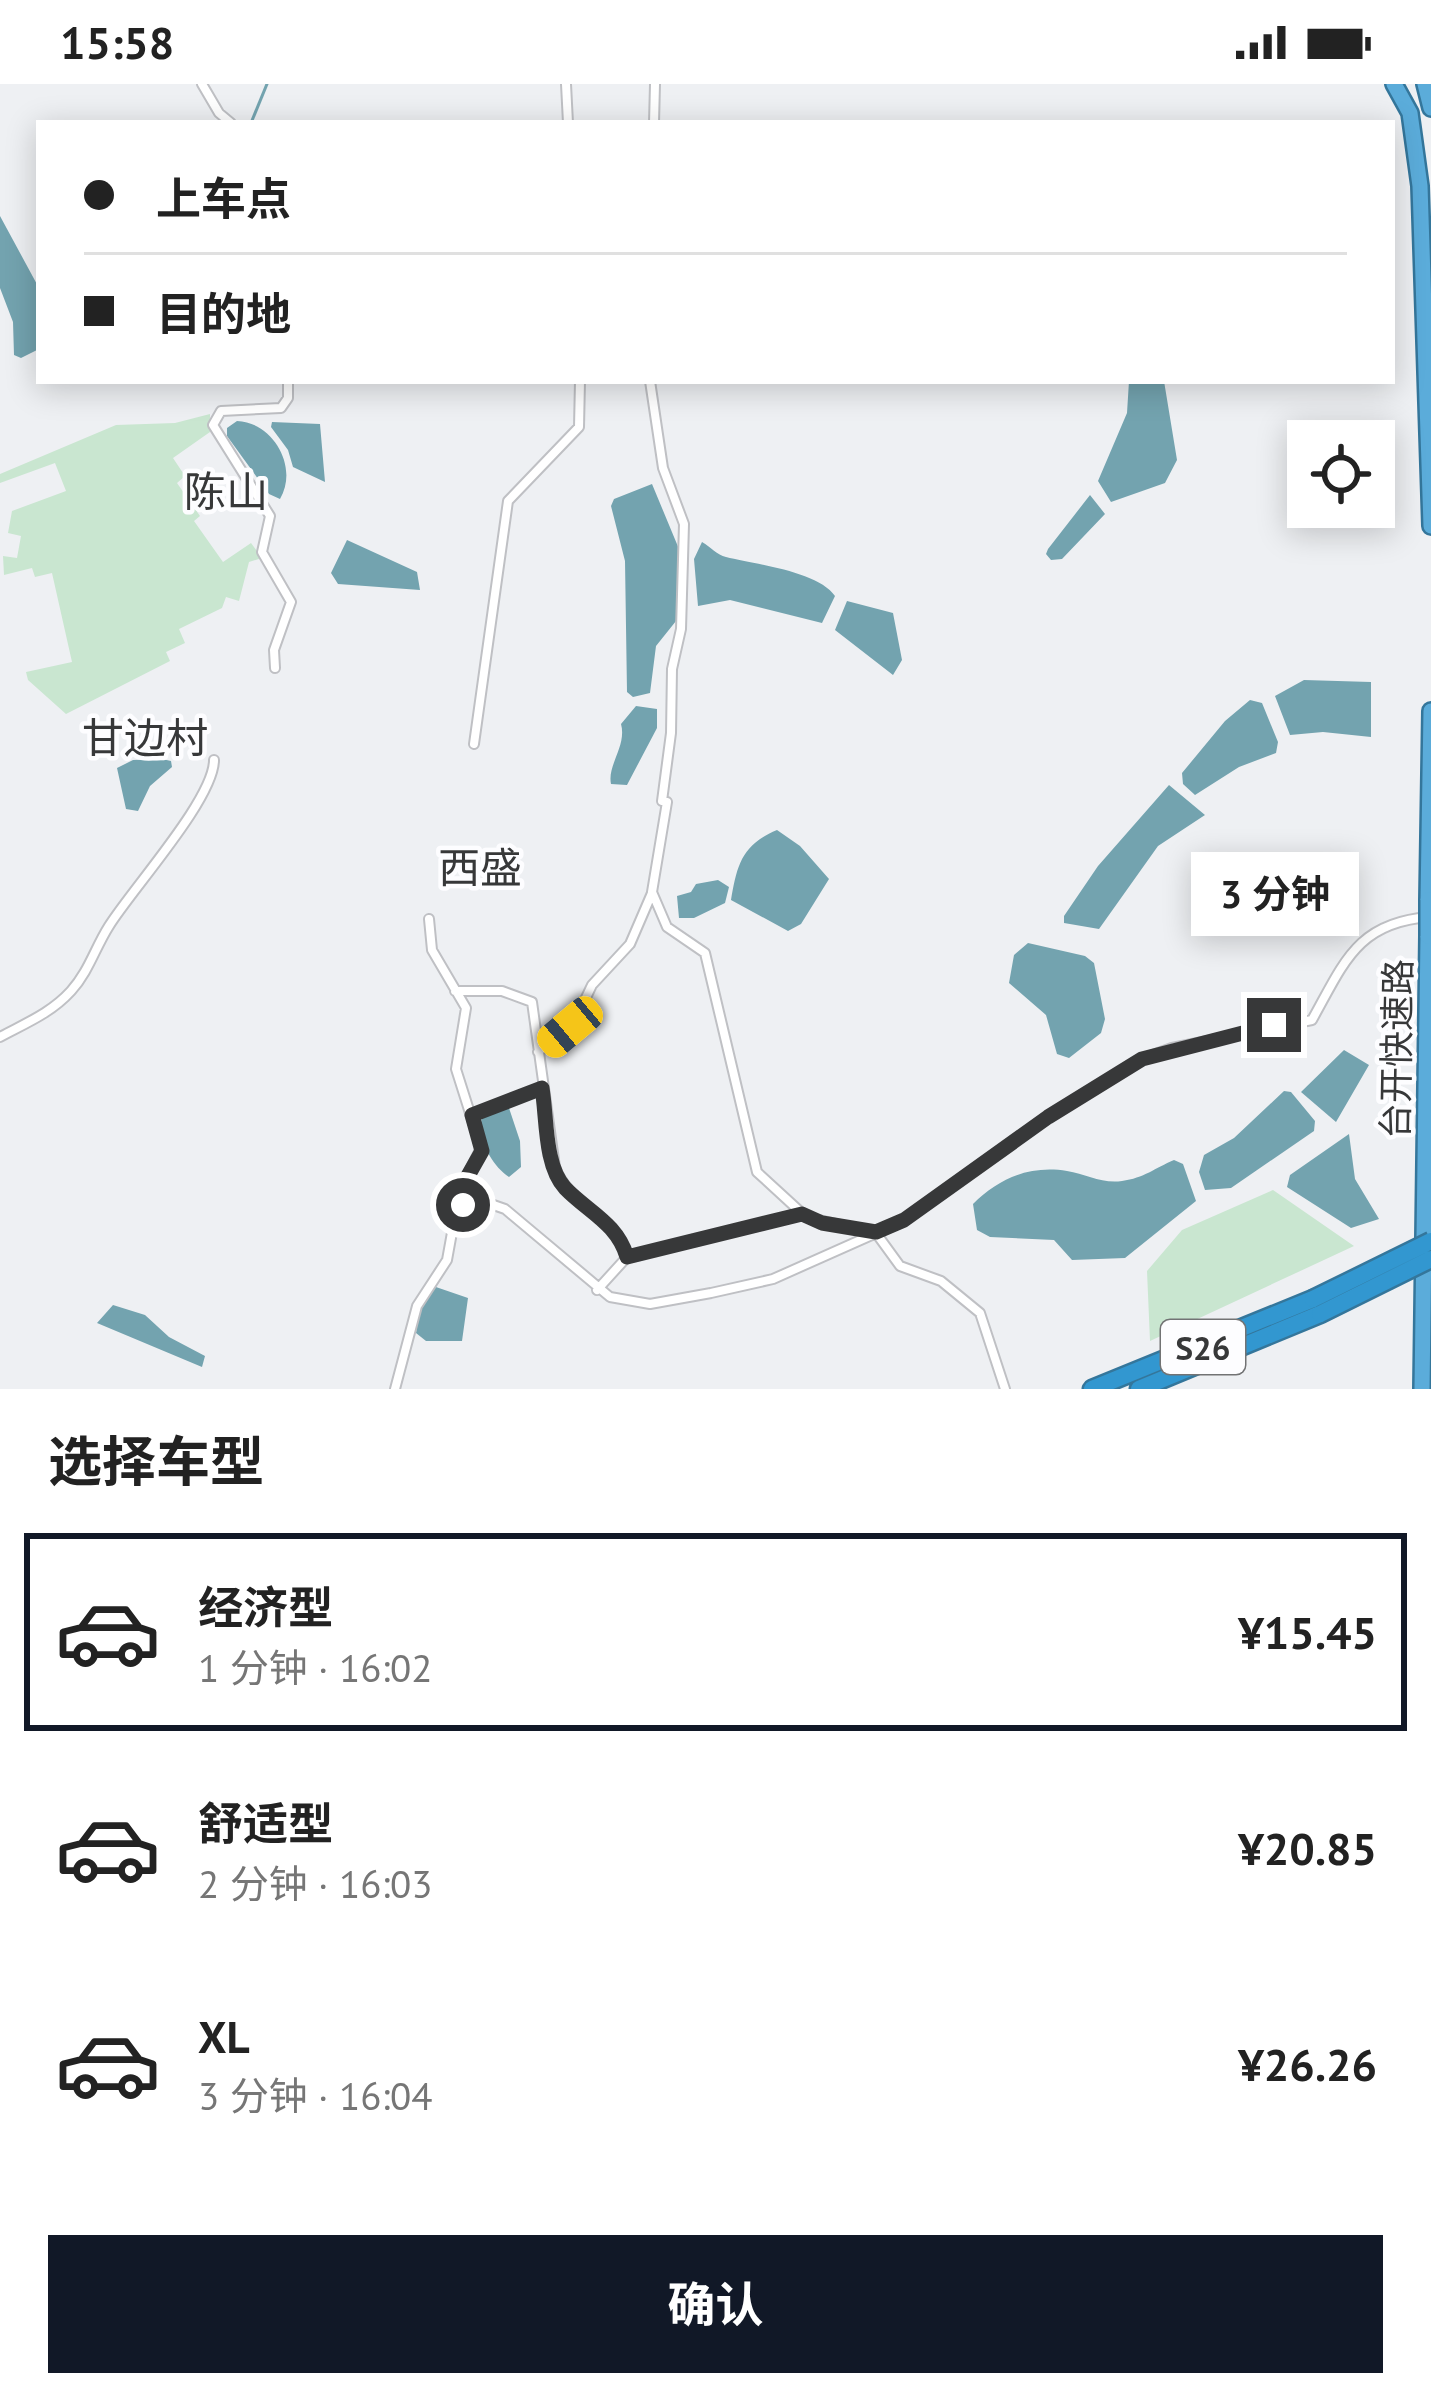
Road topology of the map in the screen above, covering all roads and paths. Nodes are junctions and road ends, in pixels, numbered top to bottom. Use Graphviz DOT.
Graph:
graph roads {
  1 [pos="202,84"];
  2 [pos="566,84"];
  3 [pos="655,84"];
  4 [pos="1398,84"];
  5 [pos="227,120"];
  6 [pos="568,120"];
  7 [pos="654,120"];
  8 [pos="288,384"];
  9 [pos="580,384"];
  10 [pos="650,384"];
  11 [pos="1431,526"];
  12 [pos="275,668"];
  13 [pos="1431,711"];
  14 [pos="474,744"];
  15 [pos="214,760"];
  16 [pos="652,892"];
  17 [pos="1430,908"];
  18 [pos="429,919"];
  19 [pos="455,991"];
  20 [pos="0,1036"];
  21 [pos="538,1052"];
  22 [pos="1429,1078"];
  23 [pos="542,1088"];
  24 [pos="472,1115"];
  25 [pos="460,1207"];
  26 [pos="802,1214"];
  27 [pos="876,1232"];
  28 [pos="1431,1241"];
  29 [pos="627,1257"];
  30 [pos="1431,1259"];
  31 [pos="597,1290"];
  32 [pos="1316,1307"];
  33 [pos="395,1389"];
  34 [pos="1005,1389"];
  35 [pos="1092,1389"];
  36 [pos="1138,1389"];
  37 [pos="1422,1389"];
  1 -- 5 [label="street"];
  2 -- 6 [label="street"];
  3 -- 7 [label="street"];
  4 -- 11 [label="highway"];
  8 -- 12 [label="street"];
  9 -- 14 [label="street"];
  10 -- 16 [label="street"];
  13 -- 17 [label="highway, 台开快速路"];
  15 -- 20 [label="street"];
  16 -- 21 [label="street"];
  16 -- 26 [label="street"];
  17 -- 22 [label="highway, 台开快速路, bridge"];
  17 -- 27 [label="street"];
  18 -- 19 [label="street"];
  19 -- 21 [label="street"];
  19 -- 24 [label="street"];
  21 -- 23 [label="street"];
  22 -- 37 [label="highway, 台开快速路"];
  23 -- 24 [label="street"];
  23 -- 29 [label="street"];
  24 -- 25 [label="street"];
  25 -- 31 [label="street"];
  25 -- 33 [label="street"];
  26 -- 27 [label="street"];
  26 -- 29 [label="street"];
  27 -- 31 [label="street"];
  27 -- 34 [label="street"];
  28 -- 32 [label="highway, S26, bridge"];
  29 -- 31 [label="street"];
  30 -- 32 [label="highway, S26, bridge"];
  32 -- 35 [label="highway, S26"];
  32 -- 36 [label="highway, S26"];
}
